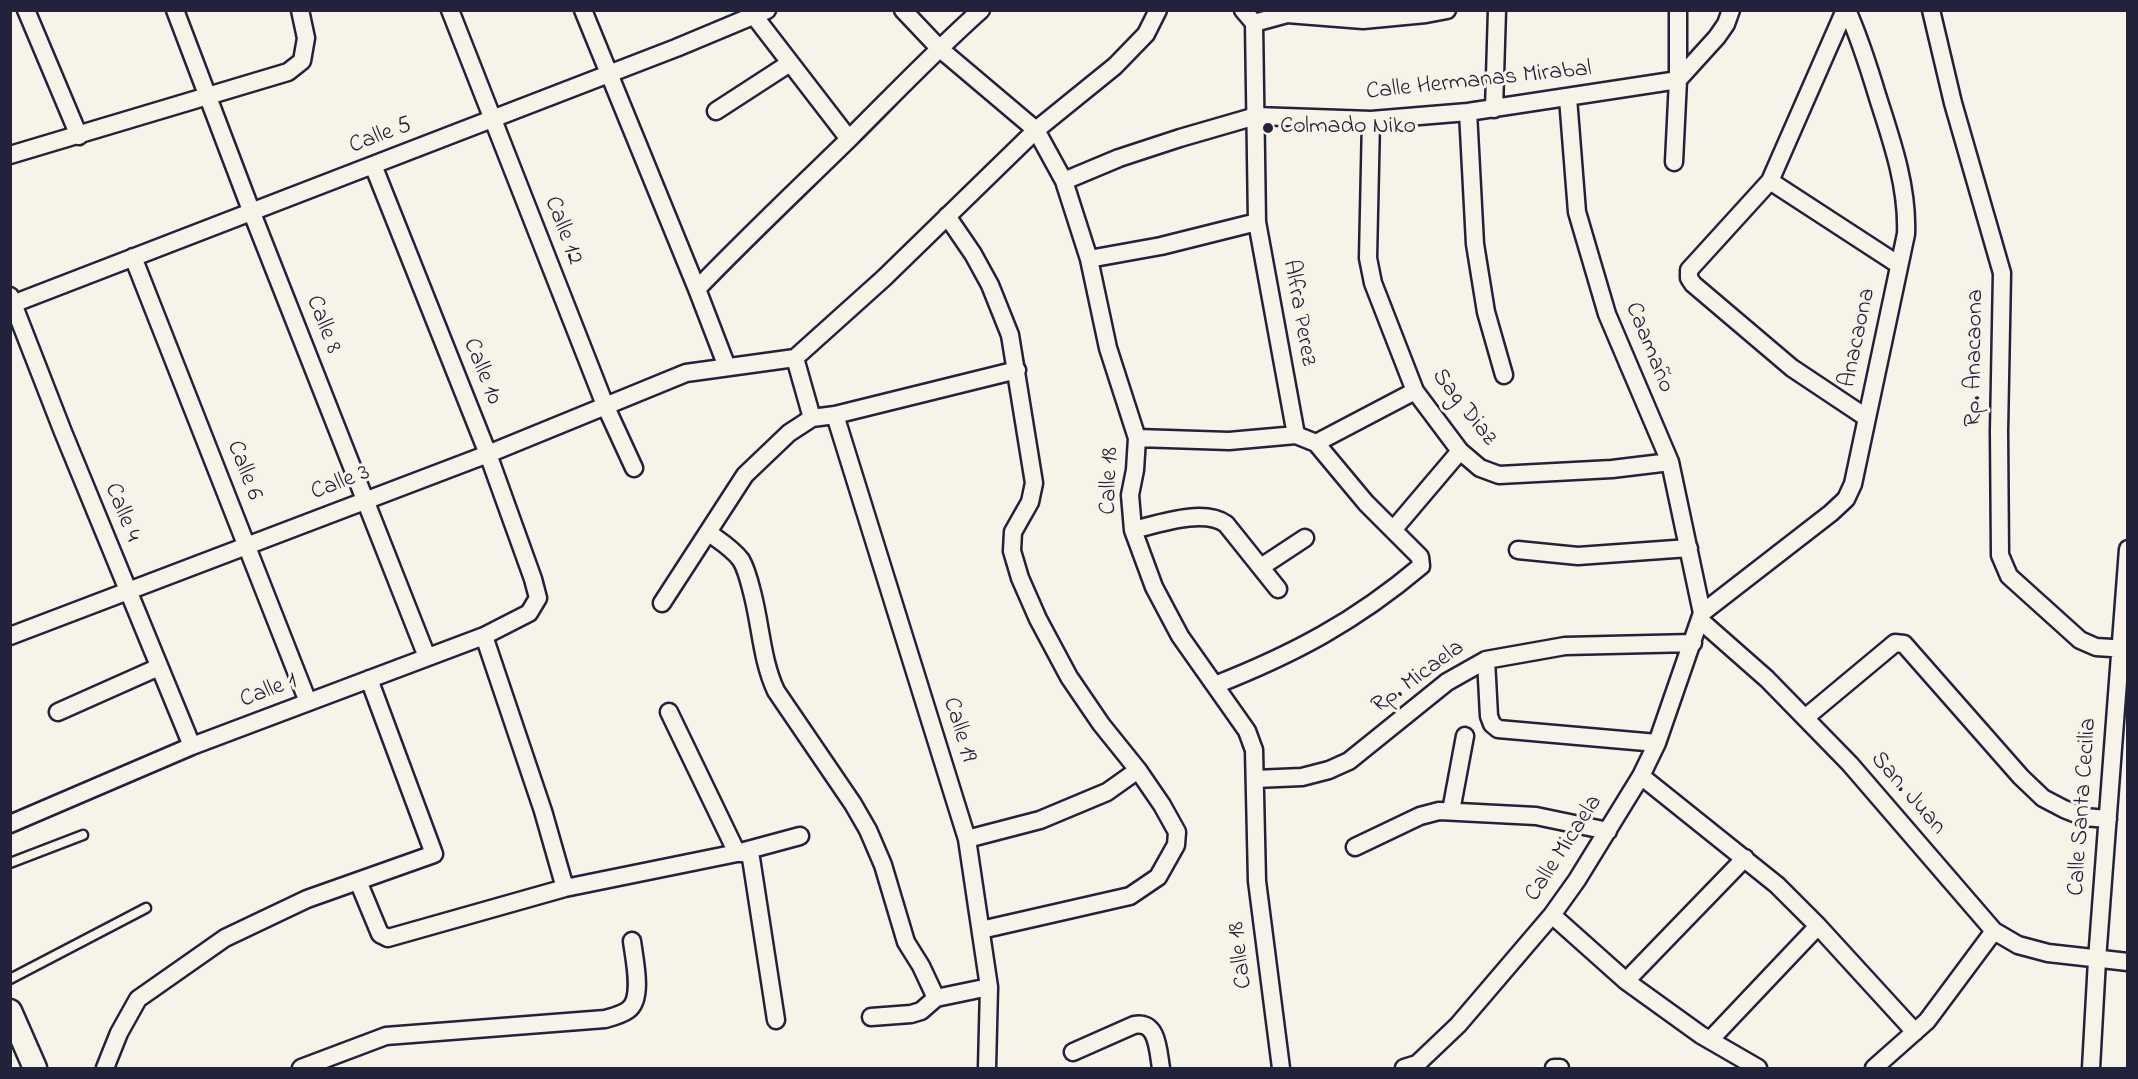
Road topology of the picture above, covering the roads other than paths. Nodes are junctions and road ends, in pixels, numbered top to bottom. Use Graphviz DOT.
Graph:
graph roads {
  1 [pos="26,10"];
  2 [pos="175,10"];
  3 [pos="300,10"];
  4 [pos="450,10"];
  5 [pos="584,10"];
  6 [pos="903,10"];
  7 [pos="981,10"];
  8 [pos="1158,10"];
  9 [pos="1447,10"];
  10 [pos="1497,10"];
  11 [pos="1678,10"];
  12 [pos="1731,10"];
  13 [pos="1846,10"];
  14 [pos="1931,10"];
  15 [pos="1289,12"];
  16 [pos="758,13"];
  17 [pos="1248,16"];
  18 [pos="939,48"];
  19 [pos="790,63"];
  20 [pos="609,74"];
  21 [pos="1678,80"];
  22 [pos="208,96"];
  23 [pos="1568,98"];
  24 [pos="1494,109"];
  25 [pos="716,111"];
  26 [pos="1468,112"];
  27 [pos="1256,116"];
  28 [pos="493,119"];
  29 [pos="1371,120"];
  30 [pos="1036,130"];
  31 [pos="79,136"];
  32 [pos="849,139"];
  33 [pos="10,155"];
  34 [pos="1674,162"];
  35 [pos="373,165"];
  36 [pos="1064,181"];
  37 [pos="1770,181"];
  38 [pos="252,213"];
  39 [pos="947,216"];
  40 [pos="1257,222"];
  41 [pos="133,257"];
  42 [pos="1089,259"];
  43 [pos="1899,265"];
  44 [pos="697,289"];
  45 [pos="12,302"];
  46 [pos="795,358"];
  47 [pos="727,367"];
  48 [pos="1017,370"];
  49 [pos="1504,375"];
  50 [pos="1415,391"];
  51 [pos="605,405"];
  52 [pos="834,415"];
  53 [pos="812,418"];
  54 [pos="1867,418"];
  55 [pos="1296,435"];
  56 [pos="1137,438"];
  57 [pos="1316,443"];
  58 [pos="1460,451"];
  59 [pos="488,454"];
  60 [pos="1670,462"];
  61 [pos="634,468"];
  62 [pos="365,500"];
  63 [pos="1133,530"];
  64 [pos="1393,530"];
  65 [pos="709,533"];
  66 [pos="1305,538"];
  67 [pos="247,546"];
  68 [pos="1689,548"];
  69 [pos="2127,549"];
  70 [pos="1518,550"];
  71 [pos="1261,567"];
  72 [pos="1278,589"];
  73 [pos="128,592"];
  74 [pos="538,598"];
  75 [pos="662,603"];
  76 [pos="1701,617"];
  77 [pos="10,636"];
  78 [pos="484,636"];
  79 [pos="1693,643"];
  80 [pos="2124,649"];
  81 [pos="427,657"];
  82 [pos="1486,660"];
  83 [pos="159,667"];
  84 [pos="369,679"];
  85 [pos="1215,685"];
  86 [pos="308,702"];
  87 [pos="58,712"];
  88 [pos="669,712"];
  89 [pos="1805,718"];
  90 [pos="1465,736"];
  91 [pos="1657,743"];
  92 [pos="192,746"];
  93 [pos="1138,770"];
  94 [pos="1641,776"];
  95 [pos="1255,778"];
  96 [pos="1450,811"];
  97 [pos="2108,819"];
  98 [pos="10,824"];
  99 [pos="1608,831"];
  100 [pos="83,835"];
  101 [pos="800,836"];
  102 [pos="966,839"];
  103 [pos="1355,847"];
  104 [pos="737,853"];
  105 [pos="1745,858"];
  106 [pos="10,863"];
  107 [pos="358,881"];
  108 [pos="565,888"];
  109 [pos="146,908"];
  110 [pos="1552,915"];
  111 [pos="1818,926"];
  112 [pos="981,930"];
  113 [pos="1994,931"];
  114 [pos="632,940"];
  115 [pos="2097,960"];
  116 [pos="2127,962"];
  117 [pos="10,979"];
  118 [pos="1626,981"];
  119 [pos="989,987"];
  120 [pos="936,998"];
  121 [pos="10,1011"];
  122 [pos="871,1017"];
  123 [pos="776,1020"];
  124 [pos="1915,1032"];
  125 [pos="1710,1040"];
  126 [pos="1073,1052"];
  127 [pos="1414,1067"];
  128 [pos="35,1068"];
  129 [pos="105,1068"];
  130 [pos="300,1068"];
  131 [pos="987,1068"];
  132 [pos="1161,1068"];
  133 [pos="1281,1068"];
  134 [pos="1554,1068"];
  135 [pos="1560,1068"];
  136 [pos="1758,1068"];
  137 [pos="1874,1068"];
  138 [pos="2091,1068"];
  1 -- 31 [label="street"];
  2 -- 22 [label="street, Calle 8"];
  3 -- 22 [label="street"];
  4 -- 28 [label="street, Calle 12"];
  5 -- 20 [label="street"];
  6 -- 18 [label="street, Calle 18"];
  7 -- 18 [label="street"];
  8 -- 30 [label="street"];
  9 -- 15 [label="street"];
  10 -- 24 [label="street"];
  11 -- 21 [label="street"];
  12 -- 21 [label="street"];
  13 -- 37 [label="street"];
  13 -- 43 [label="street, Anacaona"];
  14 -- 80 [label="street, Rp. Anacaona"];
  15 -- 17 [label="street"];
  16 -- 19 [label="street"];
  16 -- 20 [label="street, Calle 5"];
  17 -- 27 [label="street, Alfra Perez"];
  18 -- 30 [label="street, Calle 18"];
  18 -- 32 [label="street"];
  19 -- 25 [label="street"];
  19 -- 32 [label="street"];
  20 -- 28 [label="street, Calle 5"];
  20 -- 44 [label="street"];
  21 -- 23 [label="street, Calle Hermanas Mirabal"];
  21 -- 34 [label="street"];
  22 -- 31 [label="street"];
  22 -- 38 [label="street, Calle 8"];
  23 -- 24 [label="street, Calle Hermanas Mirabal"];
  23 -- 60 [label="street, Caamaño"];
  24 -- 26 [label="street, Calle Hermanas Mirabal"];
  26 -- 29 [label="street, Calle Hermanas Mirabal"];
  26 -- 49 [label="street"];
  27 -- 29 [label="street, Calle Hermanas Mirabal"];
  27 -- 36 [label="street, Calle Hermanas Mirabal"];
  27 -- 40 [label="street, Alfra Perez"];
  28 -- 35 [label="street, Calle 5"];
  28 -- 51 [label="street, Calle 12"];
  29 -- 50 [label="street, Sag Diaz"];
  30 -- 36 [label="street, Calle 18"];
  30 -- 39 [label="street"];
  31 -- 33 [label="street"];
  32 -- 44 [label="street"];
  35 -- 38 [label="street, Calle 5"];
  35 -- 59 [label="street, Calle 10"];
  36 -- 42 [label="street, Calle 18"];
  37 -- 43 [label="street"];
  37 -- 54 [label="street"];
  38 -- 41 [label="street, Calle 5"];
  38 -- 62 [label="street, Calle 8"];
  39 -- 46 [label="street"];
  39 -- 48 [label="street"];
  40 -- 42 [label="street"];
  40 -- 55 [label="street, Alfra Perez"];
  41 -- 45 [label="street, Calle 5"];
  41 -- 67 [label="street, Calle 6"];
  42 -- 56 [label="street, Calle 18"];
  43 -- 54 [label="street, Anacaona"];
  44 -- 47 [label="street"];
  45 -- 73 [label="street, Calle 4"];
  46 -- 47 [label="street, Calle 3"];
  46 -- 53 [label="street"];
  47 -- 51 [label="street, Calle 3"];
  48 -- 52 [label="street"];
  48 -- 93 [label="street"];
  50 -- 57 [label="street"];
  50 -- 58 [label="street, Sag Diaz"];
  51 -- 59 [label="street, Calle 3"];
  51 -- 61 [label="street, Calle 12"];
  52 -- 53 [label="street"];
  52 -- 102 [label="street, Calle 19"];
  53 -- 65 [label="street"];
  54 -- 76 [label="street, Anacaona"];
  55 -- 56 [label="street"];
  55 -- 57 [label="street"];
  56 -- 63 [label="street, Calle 18"];
  57 -- 64 [label="street"];
  58 -- 60 [label="street, Sag Diaz"];
  58 -- 64 [label="street"];
  59 -- 62 [label="street, Calle 3"];
  59 -- 74 [label="street, Calle 10"];
  60 -- 68 [label="street, Caamaño"];
  62 -- 67 [label="street, Calle 3"];
  62 -- 81 [label="street, Calle 8"];
  63 -- 71 [label="street"];
  63 -- 85 [label="street, Calle 18"];
  64 -- 85 [label="street"];
  65 -- 75 [label="street"];
  65 -- 120 [label="street"];
  66 -- 71 [label="street"];
  67 -- 73 [label="street, Calle 3"];
  67 -- 86 [label="street, Calle 6"];
  68 -- 70 [label="street"];
  68 -- 76 [label="street, Caamaño"];
  69 -- 80 [label="street, Calle Santa Cecilia"];
  71 -- 72 [label="street"];
  73 -- 77 [label="street, Calle 3"];
  73 -- 83 [label="street, Calle 4"];
  74 -- 78 [label="street, Calle 1"];
  76 -- 79 [label="street, Calle Micaela"];
  76 -- 89 [label="street, San. Juan"];
  78 -- 81 [label="street, Calle 1"];
  78 -- 108 [label="street"];
  79 -- 82 [label="street, Rp. Micaela"];
  79 -- 91 [label="street, Calle Micaela"];
  80 -- 97 [label="street, Calle Santa Cecilia"];
  81 -- 84 [label="street, Calle 1"];
  82 -- 91 [label="street"];
  82 -- 95 [label="street, Rp. Micaela"];
  83 -- 87 [label="street"];
  83 -- 92 [label="street, Calle 4"];
  84 -- 86 [label="street, Calle 1"];
  84 -- 107 [label="street"];
  85 -- 95 [label="street, Calle 18"];
  86 -- 92 [label="street, Calle 1"];
  88 -- 104 [label="street"];
  89 -- 97 [label="street"];
  89 -- 113 [label="street, San. Juan"];
  90 -- 96 [label="street"];
  91 -- 94 [label="street, Calle Micaela"];
  92 -- 98 [label="street, Calle 1"];
  93 -- 102 [label="street"];
  93 -- 112 [label="street"];
  94 -- 99 [label="street, Calle Micaela"];
  94 -- 105 [label="street"];
  95 -- 133 [label="street, Calle 18"];
  96 -- 99 [label="street"];
  96 -- 103 [label="street"];
  97 -- 115 [label="street, Calle Santa Cecilia"];
  99 -- 110 [label="street, Calle Micaela"];
  100 -- 106 [label="lane"];
  101 -- 104 [label="street"];
  102 -- 112 [label="street, Calle 19"];
  104 -- 108 [label="street"];
  104 -- 123 [label="street"];
  105 -- 111 [label="street"];
  105 -- 118 [label="street"];
  107 -- 108 [label="street"];
  107 -- 129 [label="street"];
  109 -- 117 [label="lane"];
  110 -- 118 [label="street"];
  110 -- 127 [label="street, Calle Micaela"];
  111 -- 124 [label="street"];
  111 -- 125 [label="street"];
  112 -- 119 [label="street, Calle 19"];
  113 -- 115 [label="street, San. Juan"];
  113 -- 124 [label="street"];
  114 -- 130 [label="street"];
  115 -- 116 [label="street, San. Juan"];
  115 -- 138 [label="street, Calle Santa Cecilia"];
  118 -- 125 [label="street"];
  119 -- 120 [label="street"];
  119 -- 131 [label="street, Calle 19"];
  120 -- 122 [label="street"];
  121 -- 128 [label="street"];
  124 -- 137 [label="street"];
  125 -- 136 [label="street"];
  126 -- 132 [label="street"];
  134 -- 135 [label="street"];
}
